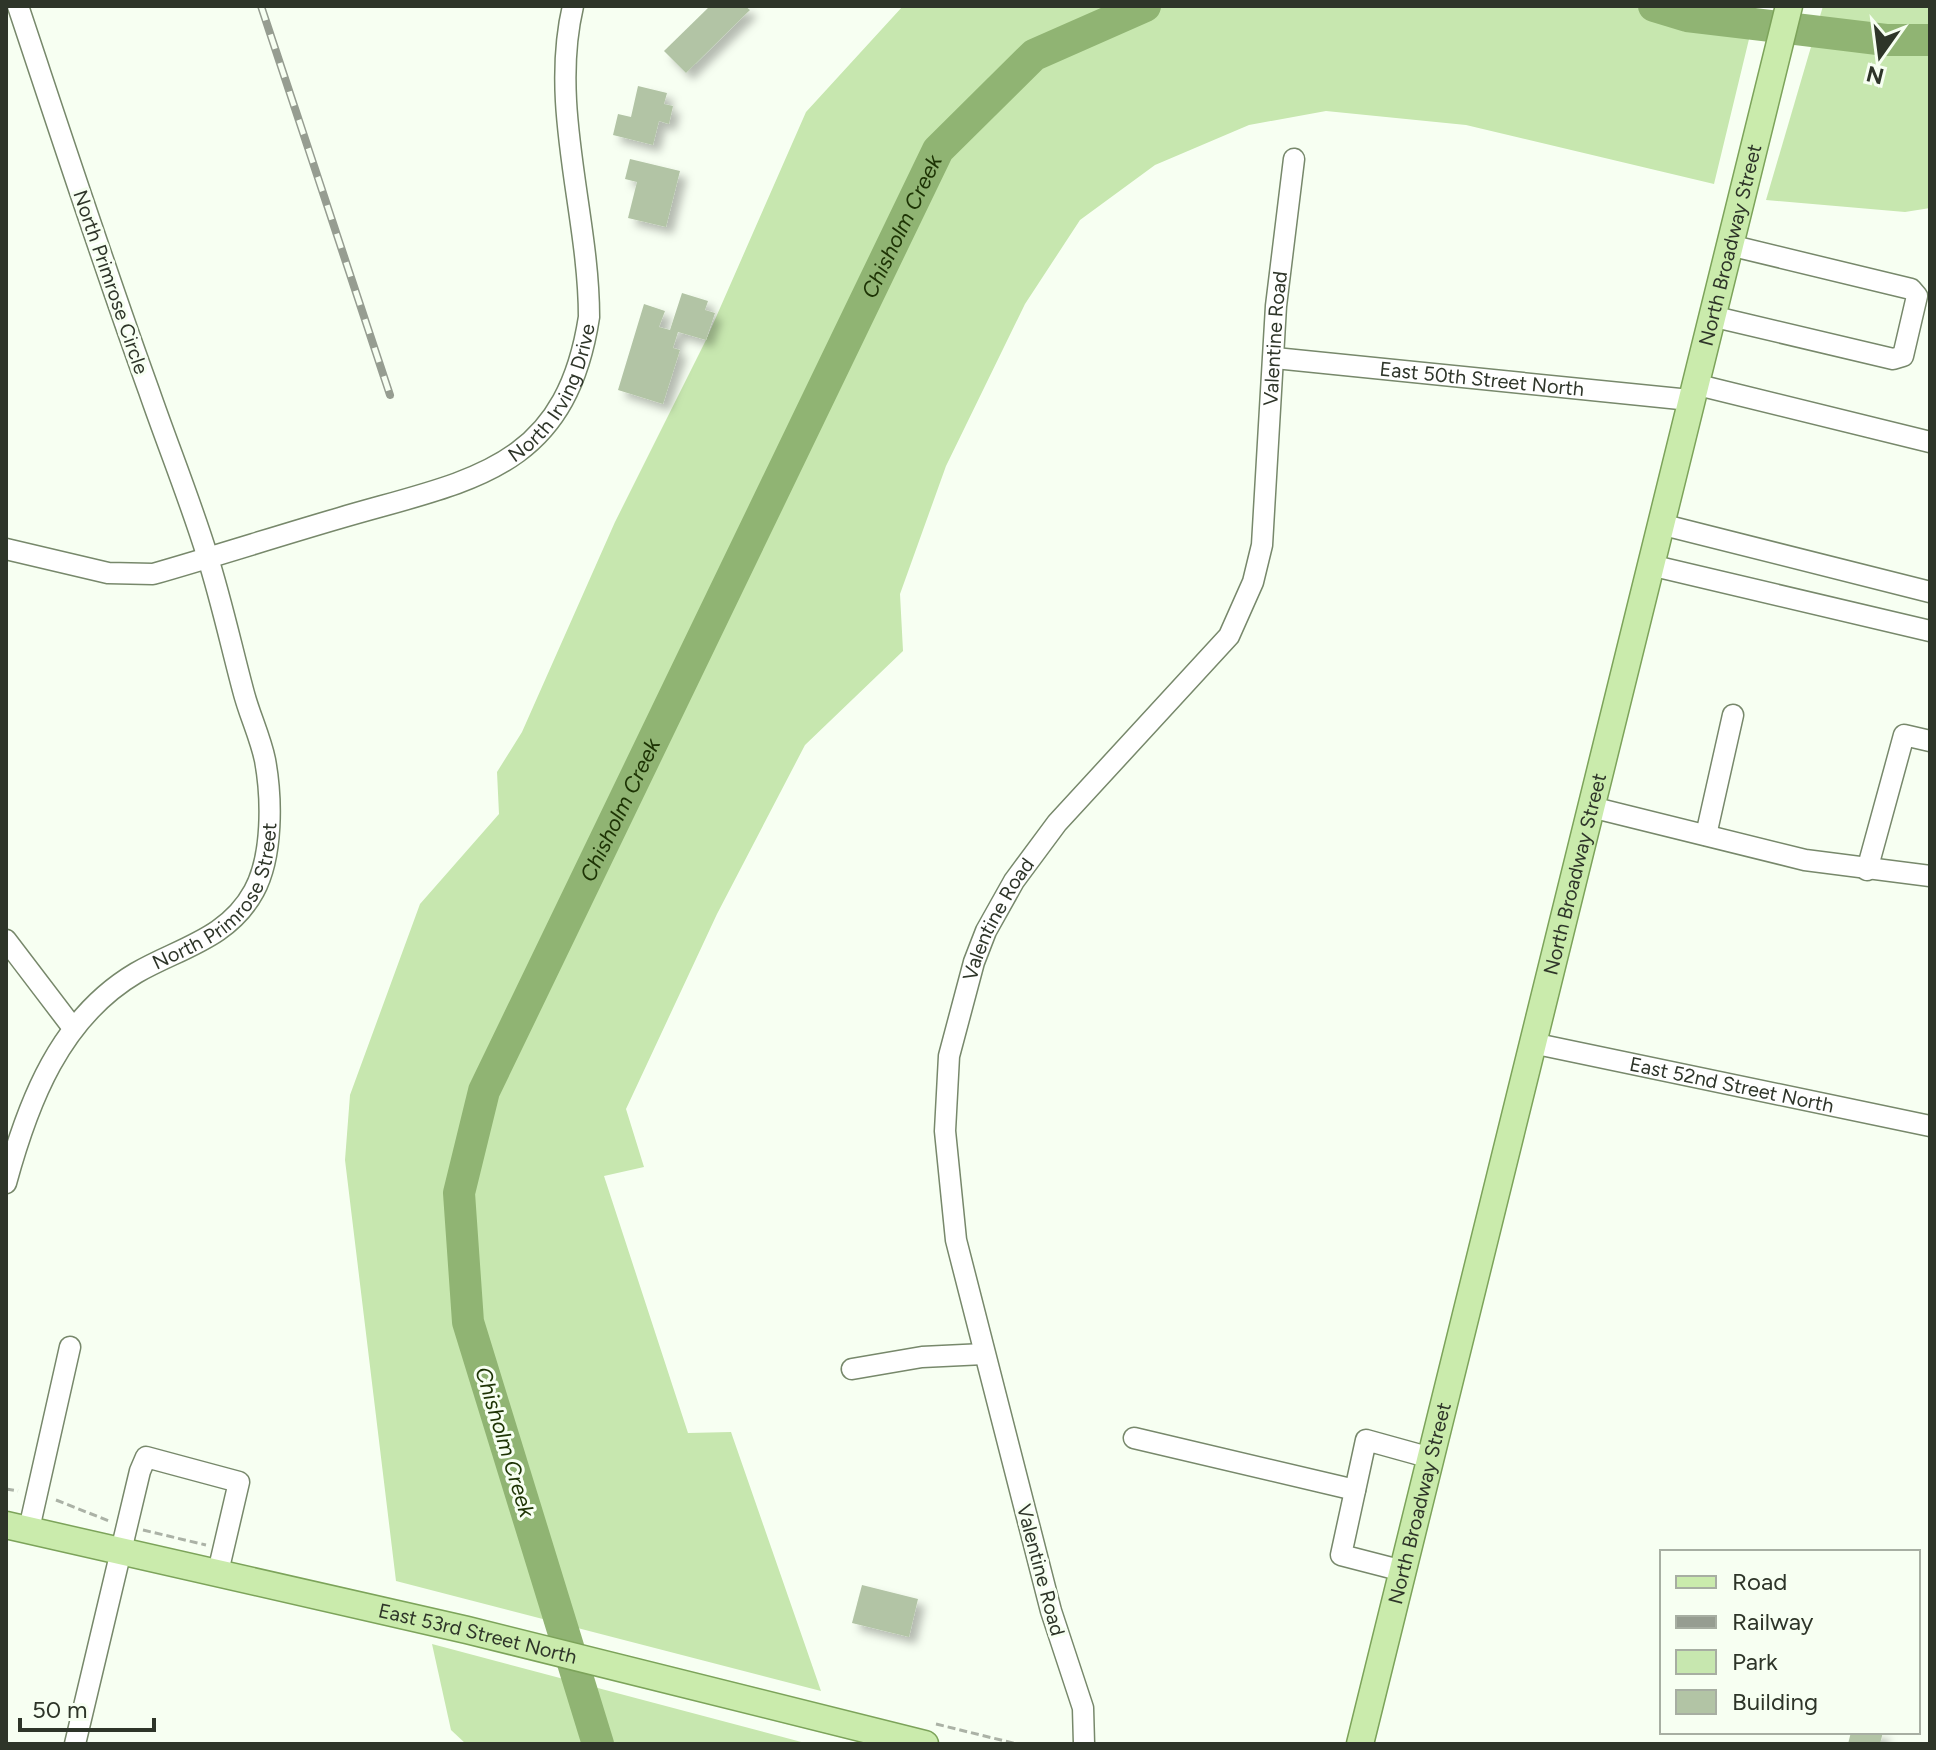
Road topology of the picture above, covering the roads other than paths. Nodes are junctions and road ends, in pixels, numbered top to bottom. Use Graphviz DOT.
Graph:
graph roads {
  1 [pos="18,6"];
  2 [pos="573,6"];
  3 [pos="1789,6"];
  4 [pos="1294,159"];
  5 [pos="1729,245"];
  6 [pos="1711,316"];
  7 [pos="1275,358"];
  8 [pos="1692,392"];
  9 [pos="1930,442"];
  10 [pos="1660,524"];
  11 [pos="6,549"];
  12 [pos="208,556"];
  13 [pos="1650,565"];
  14 [pos="1930,592"];
  15 [pos="1930,631"];
  16 [pos="1733,715"];
  17 [pos="1930,741"];
  18 [pos="1591,807"];
  19 [pos="1706,835"];
  20 [pos="1867,870"];
  21 [pos="1930,876"];
  22 [pos="6,940"];
  23 [pos="73,1028"];
  24 [pos="1532,1043"];
  25 [pos="1930,1126"];
  26 [pos="6,1183"];
  27 [pos="70,1347"];
  28 [pos="984,1354"];
  29 [pos="852,1369"];
  30 [pos="1134,1438"];
  31 [pos="1431,1458"];
  32 [pos="1355,1490"];
  33 [pos="14,1525"];
  34 [pos="121,1550"];
  35 [pos="1403,1571"];
  36 [pos="218,1572"];
  37 [pos="75,1744"];
  38 [pos="925,1744"];
  39 [pos="1084,1744"];
  40 [pos="1360,1744"];
  1 -- 12 [label="street, North Primrose Circle"];
  2 -- 12 [label="street, North Irving Drive"];
  3 -- 5 [label="main road, North Broadway Street"];
  4 -- 7 [label="street, Valentine Road"];
  5 -- 6 [label="main road, North Broadway Street"];
  5 -- 6 [label="street"];
  6 -- 8 [label="main road, North Broadway Street"];
  7 -- 8 [label="street, East 50th Street North"];
  7 -- 28 [label="street, Valentine Road"];
  8 -- 9 [label="street, East 50th Street North"];
  8 -- 10 [label="main road, North Broadway Street"];
  10 -- 13 [label="main road, North Broadway Street"];
  10 -- 14 [label="street"];
  11 -- 12 [label="street, North Irving Drive"];
  12 -- 23 [label="street, North Primrose Street"];
  13 -- 15 [label="street"];
  13 -- 18 [label="main road, North Broadway Street"];
  16 -- 19 [label="street"];
  17 -- 20 [label="street"];
  18 -- 19 [label="street"];
  18 -- 24 [label="main road, North Broadway Street"];
  19 -- 20 [label="street"];
  20 -- 21 [label="street"];
  22 -- 23 [label="street"];
  23 -- 26 [label="street, North Primrose Street"];
  24 -- 25 [label="street, East 52nd Street North"];
  24 -- 31 [label="main road, North Broadway Street"];
  27 -- 33 [label="street"];
  28 -- 29 [label="street"];
  28 -- 39 [label="street, Valentine Road"];
  30 -- 32 [label="street"];
  31 -- 32 [label="street"];
  31 -- 35 [label="main road, North Broadway Street"];
  32 -- 35 [label="street"];
  33 -- 34 [label="main road, East 53rd Street North"];
  34 -- 36 [label="main road, East 53rd Street North"];
  34 -- 36 [label="street"];
  34 -- 37 [label="street"];
  35 -- 40 [label="main road, North Broadway Street"];
  36 -- 38 [label="main road, East 53rd Street North"];
}
